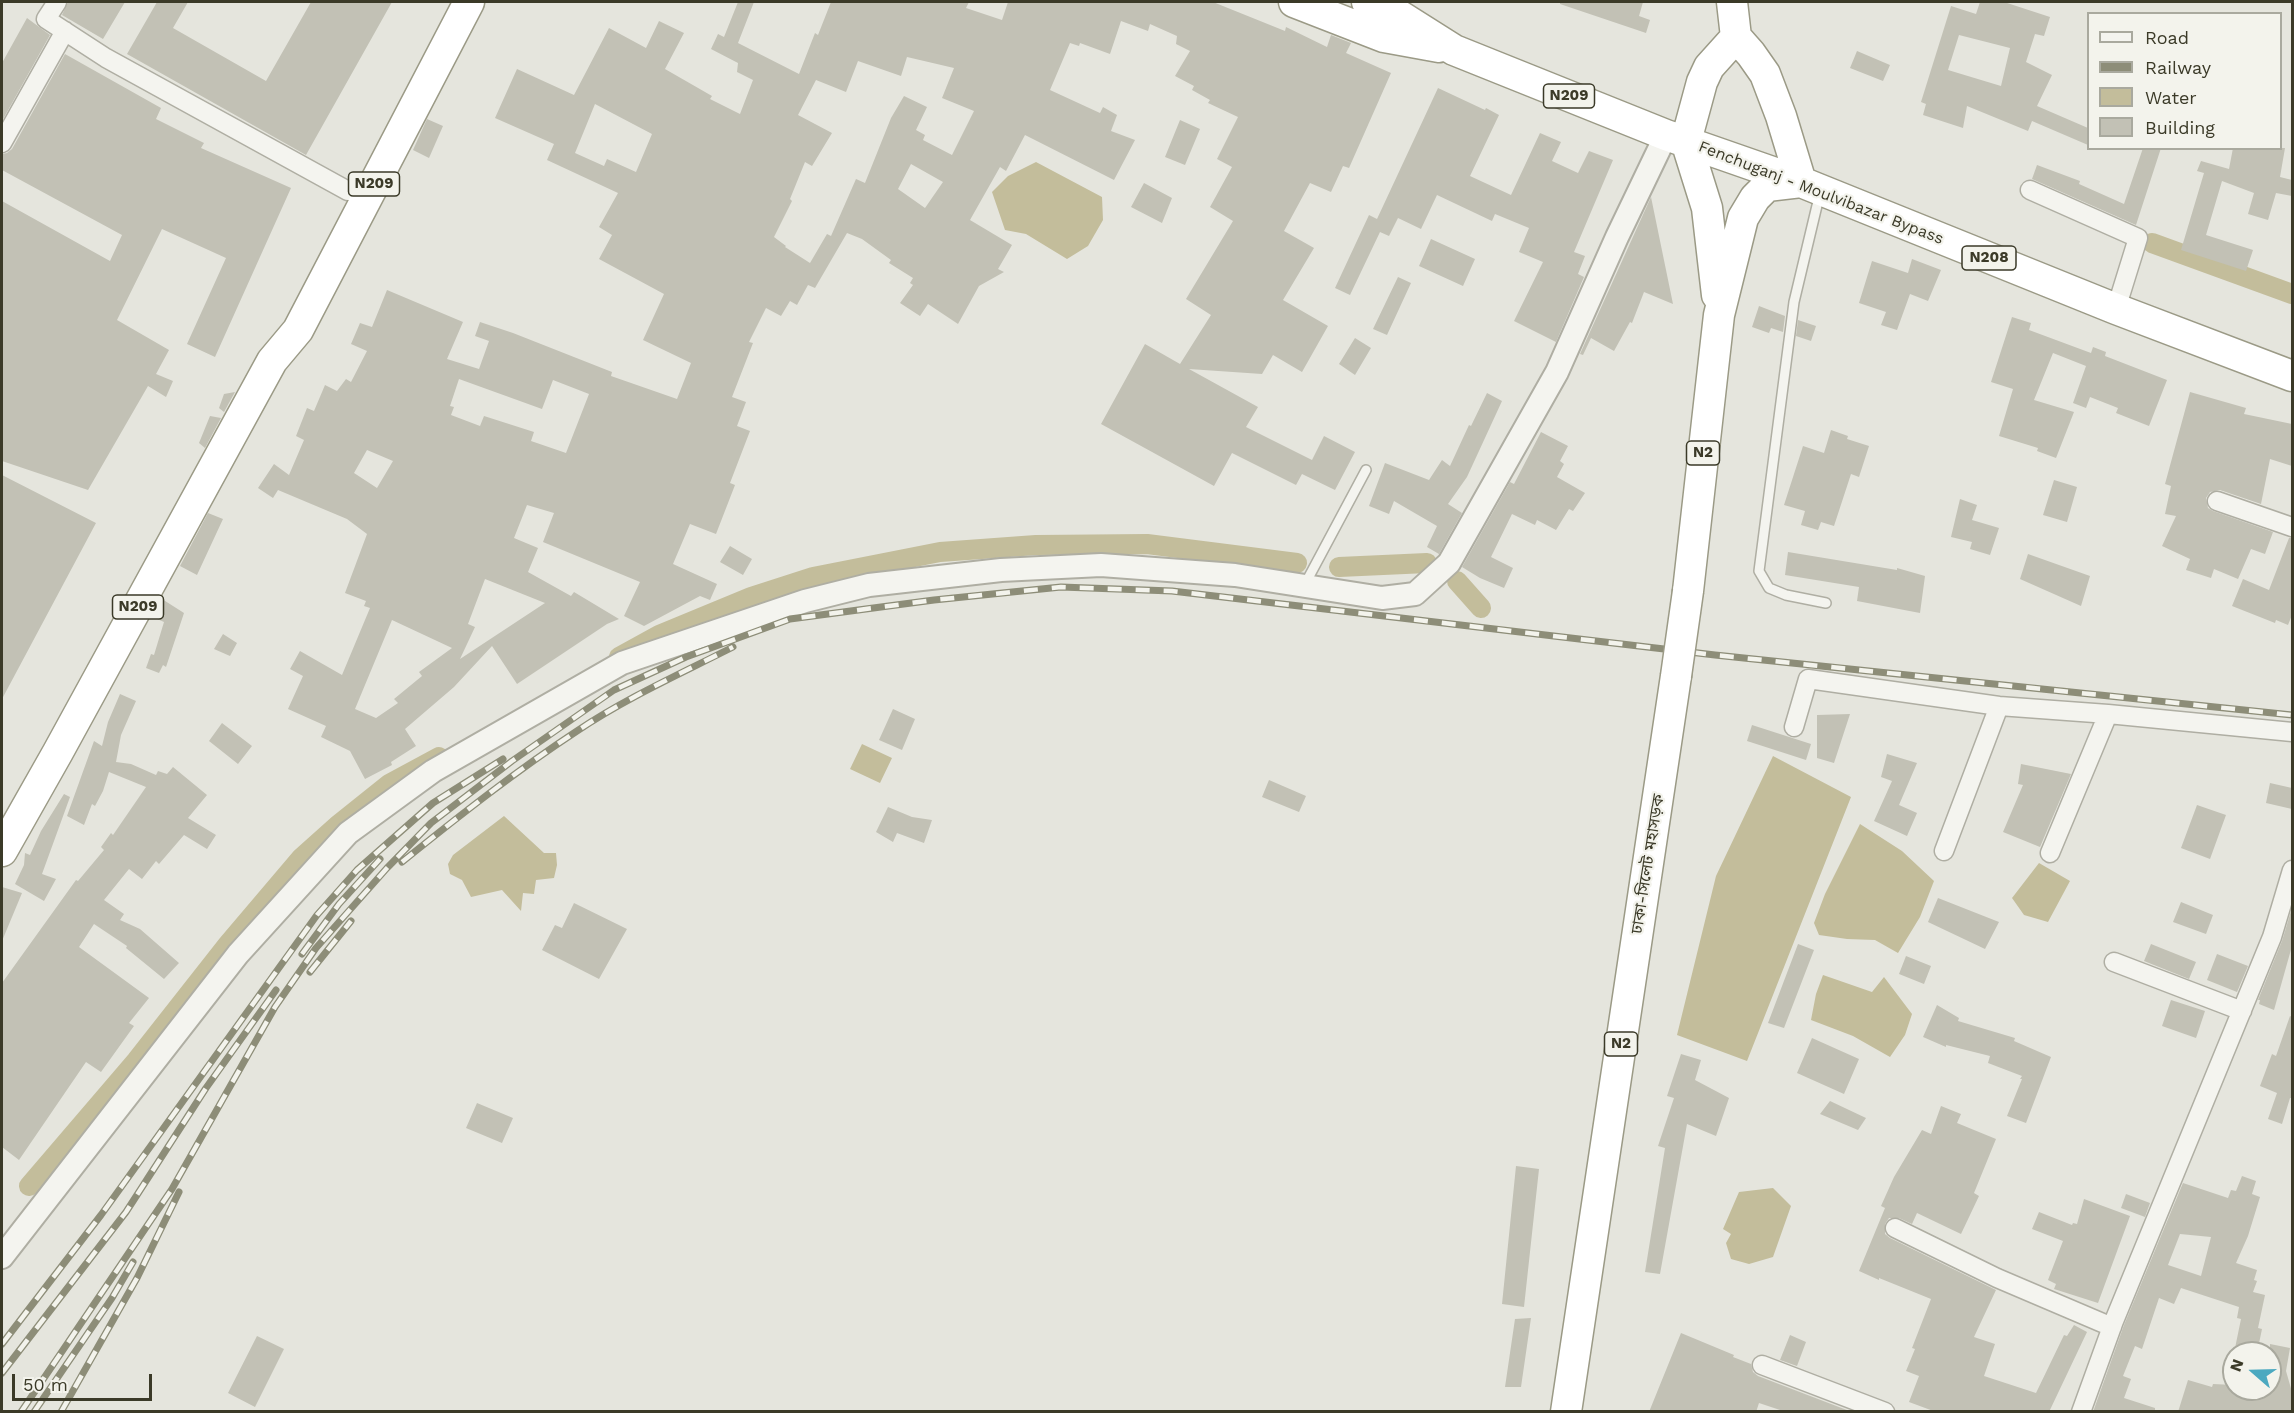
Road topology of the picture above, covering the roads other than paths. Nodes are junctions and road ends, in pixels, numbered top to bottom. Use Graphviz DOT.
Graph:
graph roads {
  1 [pos="57,2"];
  2 [pos="448,2"];
  3 [pos="469,2"];
  4 [pos="1294,2"];
  5 [pos="1367,2"];
  6 [pos="1732,2"];
  7 [pos="65,31"];
  8 [pos="1736,37"];
  9 [pos="1454,50"];
  10 [pos="1676,138"];
  11 [pos="2,143"];
  12 [pos="1811,186"];
  13 [pos="2030,190"];
  14 [pos="348,191"];
  15 [pos="2116,309"];
  16 [pos="1719,315"];
  17 [pos="272,361"];
  18 [pos="2292,376"];
  19 [pos="1366,470"];
  20 [pos="2217,501"];
  21 [pos="2292,527"];
  22 [pos="1304,586"];
  23 [pos="1826,603"];
  24 [pos="1999,706"];
  25 [pos="2109,714"];
  26 [pos="1794,727"];
  27 [pos="2292,732"];
  28 [pos="2,851"];
  29 [pos="1944,851"];
  30 [pos="2050,853"];
  31 [pos="2292,870"];
  32 [pos="2114,962"];
  33 [pos="2242,1011"];
  34 [pos="1895,1228"];
  35 [pos="2,1257"];
  36 [pos="2112,1327"];
  37 [pos="1762,1365"];
  38 [pos="1566,1412"];
  39 [pos="1885,1412"];
  40 [pos="2081,1412"];
  1 -- 7 [label="street"];
  2 -- 14 [label="highway, N209"];
  3 -- 17 [label="highway, N209"];
  4 -- 9 [label="highway, N209"];
  5 -- 9 [label="highway, N209"];
  6 -- 8 [label="highway"];
  7 -- 11 [label="street"];
  7 -- 14 [label="street"];
  8 -- 10 [label="highway"];
  8 -- 12 [label="highway"];
  9 -- 10 [label="highway, N209"];
  10 -- 12 [label="highway, Fenchuganj - Moulvibazar Bypass / N208"];
  10 -- 16 [label="highway, ঢাকা-সিলেট মহাসড়ক / N2"];
  10 -- 22 [label="street"];
  12 -- 15 [label="highway, Fenchuganj - Moulvibazar Bypass / N208"];
  12 -- 16 [label="highway, ঢাকা-সিলেট মহাসড়ক / N2"];
  12 -- 23 [label="lane"];
  13 -- 15 [label="street"];
  14 -- 17 [label="highway, N209"];
  15 -- 18 [label="highway, Fenchuganj - Moulvibazar Bypass / N208"];
  16 -- 38 [label="highway, ঢাকা-সিলেট মহাসড়ক / N2, bridge"];
  17 -- 28 [label="highway, N209"];
  19 -- 22 [label="lane"];
  20 -- 21 [label="street"];
  22 -- 35 [label="street"];
  24 -- 25 [label="street"];
  24 -- 26 [label="street"];
  24 -- 29 [label="street"];
  25 -- 27 [label="street"];
  25 -- 30 [label="street"];
  31 -- 33 [label="street"];
  32 -- 33 [label="street"];
  33 -- 36 [label="street"];
  34 -- 36 [label="street"];
  36 -- 40 [label="street"];
  37 -- 39 [label="street"];
}
